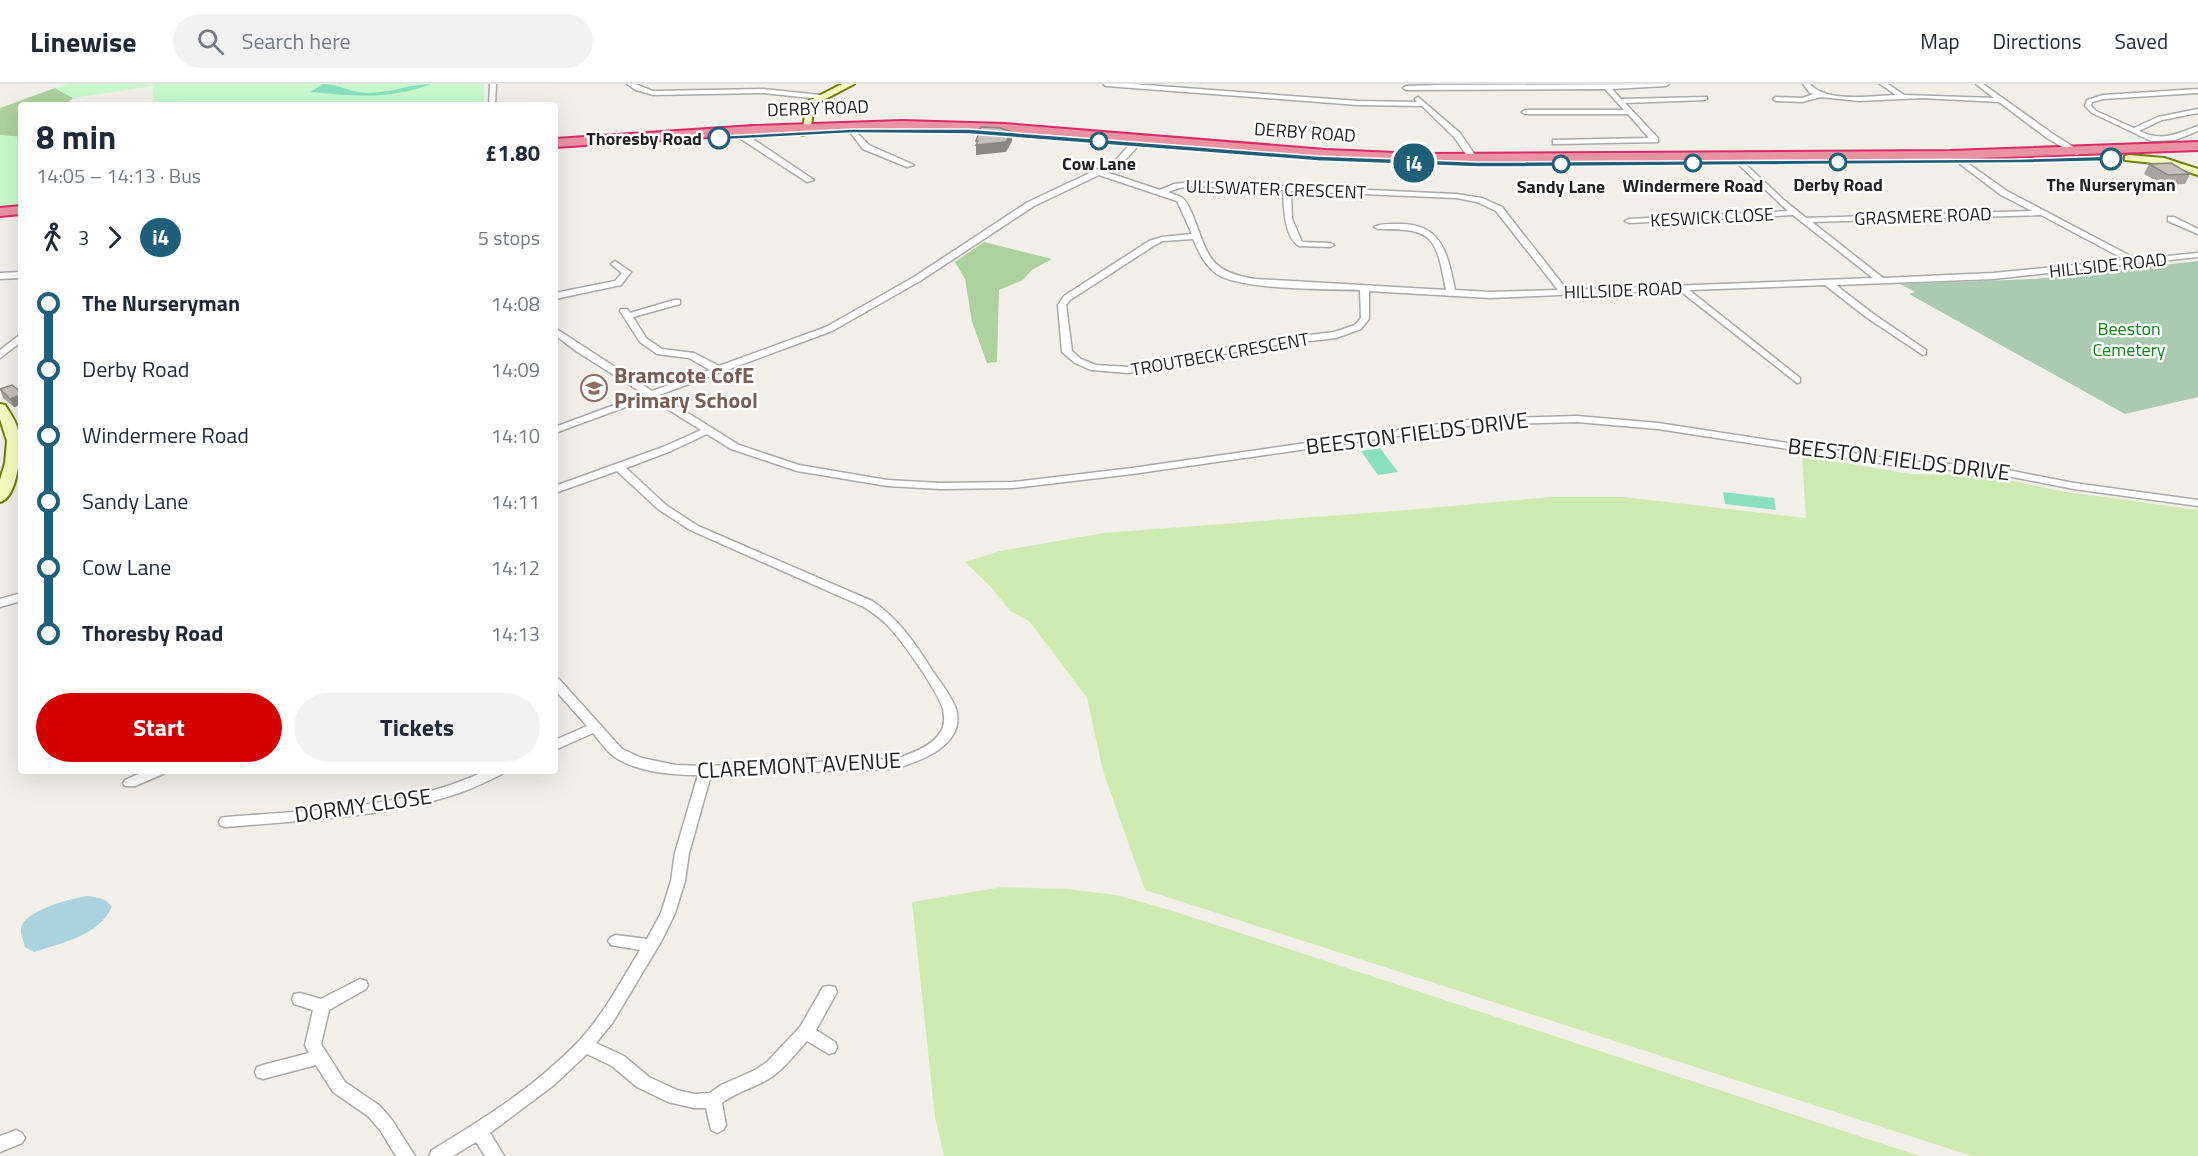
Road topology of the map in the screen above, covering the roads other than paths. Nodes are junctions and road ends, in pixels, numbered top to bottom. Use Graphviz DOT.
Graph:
graph roads {
  1 [pos="493,84"];
  2 [pos="630,84"];
  3 [pos="849,84"];
  4 [pos="1106,84"];
  5 [pos="1666,84"];
  6 [pos="1883,84"];
  7 [pos="1979,84"];
  8 [pos="1522,85"];
  9 [pos="1795,85"];
  10 [pos="1806,85"];
  11 [pos="1147,86"];
  12 [pos="1403,86"];
  13 [pos="1280,87"];
  14 [pos="1607,87"];
  15 [pos="2198,91"];
  16 [pos="1823,94"];
  17 [pos="1902,96"];
  18 [pos="821,97"];
  19 [pos="1281,97"];
  20 [pos="1706,98"];
  21 [pos="1776,99"];
  22 [pos="2002,100"];
  23 [pos="1619,101"];
  24 [pos="492,102"];
  25 [pos="1423,104"];
  26 [pos="2198,111"];
  27 [pos="1525,112"];
  28 [pos="1628,112"];
  29 [pos="2198,128"];
  30 [pos="805,130"];
  31 [pos="852,131"];
  32 [pos="2133,131"];
  33 [pos="744,137"];
  34 [pos="1556,142"];
  35 [pos="558,143"];
  36 [pos="1135,144"];
  37 [pos="2198,146"];
  38 [pos="2161,148"];
  39 [pos="558,149"];
  40 [pos="2079,153"];
  41 [pos="2198,154"];
  42 [pos="1473,158"];
  43 [pos="2129,158"];
  44 [pos="1963,162"];
  45 [pos="1742,163"];
  46 [pos="910,165"];
  47 [pos="2198,171"];
  48 [pos="1099,172"];
  49 [pos="810,180"];
  50 [pos="1287,188"];
  51 [pos="1162,192"];
  52 [pos="18,210"];
  53 [pos="0,212"];
  54 [pos="1795,213"];
  55 [pos="2041,213"];
  56 [pos="18,216"];
  57 [pos="0,218"];
  58 [pos="2171,219"];
  59 [pos="1804,220"];
  60 [pos="1629,221"];
  61 [pos="1378,227"];
  62 [pos="2198,232"];
  63 [pos="1198,236"];
  64 [pos="1330,245"];
  65 [pos="2198,255"];
  66 [pos="2135,262"];
  67 [pos="615,264"];
  68 [pos="18,275"];
  69 [pos="0,276"];
  70 [pos="1881,280"];
  71 [pos="1827,282"];
  72 [pos="1364,288"];
  73 [pos="1681,288"];
  74 [pos="1564,292"];
  75 [pos="1451,293"];
  76 [pos="558,295"];
  77 [pos="678,301"];
  78 [pos="558,333"];
  79 [pos="18,340"];
  80 [pos="1923,352"];
  81 [pos="0,355"];
  82 [pos="718,370"];
  83 [pos="1800,370"];
  84 [pos="1786,372"];
  85 [pos="1797,380"];
  86 [pos="652,394"];
  87 [pos="0,408"];
  88 [pos="558,429"];
  89 [pos="706,431"];
  90 [pos="18,443"];
  91 [pos="619,468"];
  92 [pos="558,489"];
  93 [pos="0,498"];
  94 [pos="2198,503"];
  95 [pos="18,598"];
  96 [pos="0,603"];
  97 [pos="558,686"];
  98 [pos="594,728"];
  99 [pos="558,744"];
  100 [pos="706,771"];
  101 [pos="151,774"];
  102 [pos="490,774"];
  103 [pos="130,783"];
  104 [pos="226,822"];
  105 [pos="616,941"];
  106 [pos="651,945"];
  107 [pos="360,984"];
  108 [pos="829,992"];
  109 [pos="300,999"];
  110 [pos="322,1006"];
  111 [pos="806,1032"];
  112 [pos="585,1045"];
  113 [pos="829,1047"];
  114 [pos="320,1057"];
  115 [pos="263,1072"];
  116 [pos="713,1100"];
  117 [pos="717,1125"];
  118 [pos="479,1131"];
  119 [pos="406,1156"];
  120 [pos="438,1156"];
  121 [pos="495,1156"];
  1 -- 24 [label="street"];
  2 -- 18 [label="street"];
  3 -- 18 [label="street"];
  4 -- 11 [label="street"];
  5 -- 14 [label="street"];
  6 -- 17 [label="street"];
  7 -- 22 [label="street"];
  8 -- 12 [label="street"];
  8 -- 14 [label="street"];
  9 -- 10 [label="street"];
  10 -- 16 [label="street"];
  11 -- 19 [label="street"];
  12 -- 25 [label="street"];
  13 -- 19 [label="street"];
  14 -- 23 [label="street"];
  15 -- 32 [label="street"];
  16 -- 17 [label="street"];
  16 -- 21 [label="street"];
  17 -- 22 [label="street"];
  18 -- 30 [label="street"];
  19 -- 25 [label="street"];
  20 -- 23 [label="street"];
  22 -- 40 [label="street"];
  23 -- 28 [label="street"];
  25 -- 42 [label="street"];
  26 -- 32 [label="street"];
  27 -- 28 [label="street"];
  28 -- 34 [label="street"];
  29 -- 38 [label="street"];
  30 -- 31 [label="highway, DERBY ROAD"];
  30 -- 33 [label="highway, DERBY ROAD"];
  30 -- 35 [label="highway, DERBY ROAD"];
  30 -- 42 [label="highway, DERBY ROAD"];
  31 -- 36 [label="highway, DERBY ROAD"];
  31 -- 46 [label="street"];
  32 -- 38 [label="street"];
  33 -- 39 [label="highway, DERBY ROAD"];
  33 -- 49 [label="street"];
  36 -- 45 [label="highway, DERBY ROAD"];
  36 -- 48 [label="street"];
  37 -- 38 [label="highway, DERBY ROAD"];
  38 -- 40 [label="highway, DERBY ROAD"];
  38 -- 41 [label="highway, DERBY ROAD"];
  38 -- 43 [label="highway, DERBY ROAD"];
  38 -- 47 [label="street"];
  40 -- 42 [label="highway, DERBY ROAD"];
  43 -- 44 [label="highway, DERBY ROAD"];
  43 -- 47 [label="street"];
  44 -- 45 [label="highway, DERBY ROAD"];
  44 -- 55 [label="street"];
  45 -- 54 [label="street"];
  48 -- 51 [label="street, HILLSIDE ROAD"];
  48 -- 82 [label="street"];
  50 -- 51 [label="street, ULLSWATER CRESCENT"];
  50 -- 64 [label="street"];
  50 -- 74 [label="street, ULLSWATER CRESCENT"];
  51 -- 63 [label="street, HILLSIDE ROAD"];
  52 -- 53 [label="highway"];
  54 -- 59 [label="street"];
  54 -- 60 [label="street, KESWICK CLOSE"];
  55 -- 59 [label="street, GRASMERE ROAD"];
  55 -- 66 [label="street"];
  56 -- 57 [label="highway"];
  58 -- 62 [label="street"];
  59 -- 70 [label="street"];
  61 -- 75 [label="street"];
  63 -- 72 [label="street, HILLSIDE ROAD"];
  63 -- 72 [label="street, TROUTBECK CRESCENT"];
  65 -- 66 [label="street, HILLSIDE ROAD"];
  66 -- 70 [label="street, HILLSIDE ROAD"];
  67 -- 76 [label="street"];
  68 -- 69 [label="street"];
  70 -- 71 [label="street, HILLSIDE ROAD"];
  71 -- 73 [label="street, HILLSIDE ROAD"];
  71 -- 80 [label="street"];
  72 -- 75 [label="street, HILLSIDE ROAD"];
  73 -- 74 [label="street, HILLSIDE ROAD"];
  73 -- 84 [label="street"];
  74 -- 75 [label="street, HILLSIDE ROAD"];
  77 -- 82 [label="street"];
  78 -- 86 [label="street, BEESTON FIELDS DRIVE"];
  79 -- 81 [label="street"];
  82 -- 86 [label="street"];
  83 -- 84 [label="street"];
  84 -- 85 [label="street"];
  86 -- 88 [label="street"];
  86 -- 89 [label="street, BEESTON FIELDS DRIVE"];
  87 -- 90 [label="street"];
  89 -- 91 [label="street"];
  89 -- 94 [label="street, BEESTON FIELDS DRIVE"];
  90 -- 93 [label="street"];
  91 -- 92 [label="street"];
  91 -- 100 [label="street, CLAREMONT AVENUE"];
  95 -- 96 [label="street"];
  97 -- 98 [label="street, CLAREMONT AVENUE"];
  98 -- 99 [label="street"];
  98 -- 100 [label="street, CLAREMONT AVENUE"];
  100 -- 106 [label="street"];
  101 -- 103 [label="street"];
  102 -- 104 [label="street, DORMY CLOSE"];
  105 -- 106 [label="street"];
  106 -- 112 [label="street"];
  107 -- 110 [label="street"];
  108 -- 111 [label="street"];
  109 -- 110 [label="street"];
  110 -- 114 [label="street"];
  111 -- 113 [label="street"];
  111 -- 116 [label="street"];
  112 -- 116 [label="street"];
  112 -- 118 [label="street"];
  114 -- 115 [label="street"];
  114 -- 119 [label="street"];
  116 -- 117 [label="street"];
  118 -- 120 [label="street"];
  118 -- 121 [label="street"];
}
